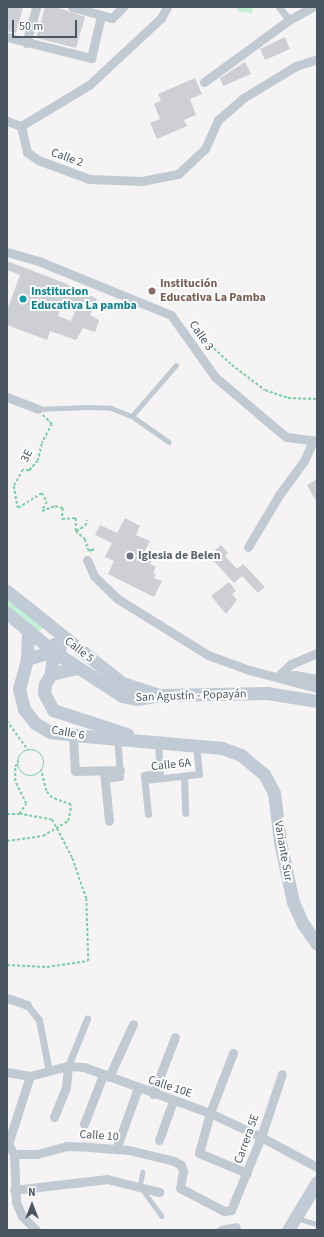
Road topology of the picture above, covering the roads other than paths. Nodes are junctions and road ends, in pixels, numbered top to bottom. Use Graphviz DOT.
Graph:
graph roads {
  1 [pos="36,7"];
  2 [pos="72,7"];
  3 [pos="123,7"];
  4 [pos="166,7"];
  5 [pos="279,7"];
  6 [pos="312,7"];
  7 [pos="101,16"];
  8 [pos="289,20"];
  9 [pos="7,37"];
  10 [pos="26,43"];
  11 [pos="317,59"];
  12 [pos="204,82"];
  13 [pos="7,122"];
  14 [pos="20,126"];
  15 [pos="7,252"];
  16 [pos="176,365"];
  17 [pos="7,397"];
  18 [pos="38,409"];
  19 [pos="132,416"];
  20 [pos="315,441"];
  21 [pos="169,442"];
  22 [pos="248,547"];
  23 [pos="87,560"];
  24 [pos="7,591"];
  25 [pos="7,613"];
  26 [pos="55,631"];
  27 [pos="28,632"];
  28 [pos="73,646"];
  29 [pos="53,651"];
  30 [pos="317,653"];
  31 [pos="27,660"];
  32 [pos="78,668"];
  33 [pos="51,674"];
  34 [pos="277,677"];
  35 [pos="317,679"];
  36 [pos="317,688"];
  37 [pos="160,695"];
  38 [pos="317,701"];
  39 [pos="73,735"];
  40 [pos="117,738"];
  41 [pos="153,741"];
  42 [pos="196,744"];
  43 [pos="249,760"];
  44 [pos="120,773"];
  45 [pos="104,775"];
  46 [pos="160,775"];
  47 [pos="184,777"];
  48 [pos="185,813"];
  49 [pos="148,814"];
  50 [pos="109,821"];
  51 [pos="317,944"];
  52 [pos="7,998"];
  53 [pos="27,1005"];
  54 [pos="87,1019"];
  55 [pos="133,1024"];
  56 [pos="174,1037"];
  57 [pos="233,1053"];
  58 [pos="68,1066"];
  59 [pos="49,1071"];
  60 [pos="7,1072"];
  61 [pos="282,1074"];
  62 [pos="30,1076"];
  63 [pos="106,1076"];
  64 [pos="138,1088"];
  65 [pos="153,1094"];
  66 [pos="173,1101"];
  67 [pos="210,1113"];
  68 [pos="54,1116"];
  69 [pos="84,1124"];
  70 [pos="261,1137"];
  71 [pos="158,1140"];
  72 [pos="116,1149"];
  73 [pos="14,1154"];
  74 [pos="317,1167"];
  75 [pos="143,1172"];
  76 [pos="247,1172"];
  77 [pos="317,1182"];
  78 [pos="140,1186"];
  79 [pos="14,1190"];
  80 [pos="159,1192"];
  81 [pos="231,1210"];
  82 [pos="162,1216"];
  83 [pos="295,1218"];
  84 [pos="317,1224"];
  85 [pos="237,1229"];
  86 [pos="36,1230"];
  87 [pos="221,1230"];
  88 [pos="288,1230"];
  1 -- 10 [label="street"];
  2 -- 7 [label="street"];
  3 -- 7 [label="street"];
  4 -- 14 [label="street"];
  5 -- 8 [label="street"];
  6 -- 8 [label="street"];
  7 -- 10 [label="street"];
  8 -- 12 [label="street"];
  9 -- 10 [label="street"];
  11 -- 14 [label="street, Calle 2"];
  13 -- 14 [label="street"];
  15 -- 20 [label="street, Calle 3"];
  16 -- 19 [label="lane"];
  17 -- 18 [label="street"];
  18 -- 19 [label="lane"];
  19 -- 21 [label="lane"];
  20 -- 22 [label="street"];
  23 -- 34 [label="street"];
  24 -- 26 [label="main road, Calle 5"];
  25 -- 27 [label="main road, Calle 5"];
  26 -- 28 [label="main road, Calle 5"];
  26 -- 29 [label="main road, Calle 6"];
  27 -- 29 [label="main road, Calle 5"];
  27 -- 31 [label="main road, Calle 6"];
  28 -- 29 [label="main road"];
  28 -- 37 [label="main road, Calle 5"];
  29 -- 31 [label="main road"];
  29 -- 32 [label="main road, San Agustín - Popayán"];
  29 -- 33 [label="main road, Calle 6"];
  30 -- 34 [label="street"];
  31 -- 39 [label="main road, Calle 6"];
  32 -- 33 [label="main road"];
  32 -- 37 [label="main road, San Agustín - Popayán"];
  33 -- 41 [label="main road, Calle 6"];
  34 -- 35 [label="street"];
  34 -- 36 [label="street"];
  37 -- 38 [label="main road, San Agustín - Popayán"];
  39 -- 40 [label="main road, Calle 6"];
  39 -- 45 [label="street"];
  40 -- 41 [label="main road, Calle 6"];
  40 -- 44 [label="street"];
  41 -- 42 [label="main road, Calle 6"];
  41 -- 46 [label="street"];
  42 -- 43 [label="main road, Calle 6"];
  42 -- 47 [label="street, Calle 6A"];
  43 -- 51 [label="main road, Variante Sur"];
  44 -- 45 [label="street"];
  45 -- 50 [label="street"];
  46 -- 47 [label="street, Calle 6A"];
  46 -- 49 [label="street, Calle 6A"];
  47 -- 48 [label="street"];
  52 -- 53 [label="street"];
  53 -- 59 [label="street"];
  54 -- 58 [label="street"];
  55 -- 63 [label="street"];
  56 -- 65 [label="street"];
  57 -- 67 [label="street"];
  58 -- 59 [label="street, Calle 10E"];
  58 -- 63 [label="street, Calle 10E"];
  58 -- 68 [label="street"];
  59 -- 62 [label="street, Calle 10E"];
  60 -- 62 [label="street, Calle 10E"];
  61 -- 70 [label="street, Carrera 5E"];
  62 -- 73 [label="street"];
  63 -- 64 [label="street, Calle 10E"];
  63 -- 69 [label="street"];
  64 -- 65 [label="street, Calle 10E"];
  64 -- 72 [label="street"];
  65 -- 66 [label="street, Calle 10E"];
  66 -- 67 [label="street, Calle 10E"];
  66 -- 71 [label="street"];
  67 -- 70 [label="street, Calle 10E"];
  67 -- 76 [label="street"];
  70 -- 74 [label="street, Calle 10E"];
  70 -- 76 [label="street, Carrera 5E"];
  72 -- 73 [label="street, Calle 10"];
  72 -- 81 [label="street, Calle 10"];
  73 -- 79 [label="street"];
  75 -- 78 [label="lane"];
  76 -- 81 [label="street, Carrera 5E"];
  77 -- 83 [label="main road"];
  78 -- 79 [label="street"];
  78 -- 80 [label="street"];
  78 -- 82 [label="lane"];
  79 -- 86 [label="street"];
  83 -- 84 [label="lane"];
  83 -- 88 [label="main road"];
  85 -- 87 [label="street"];
}
